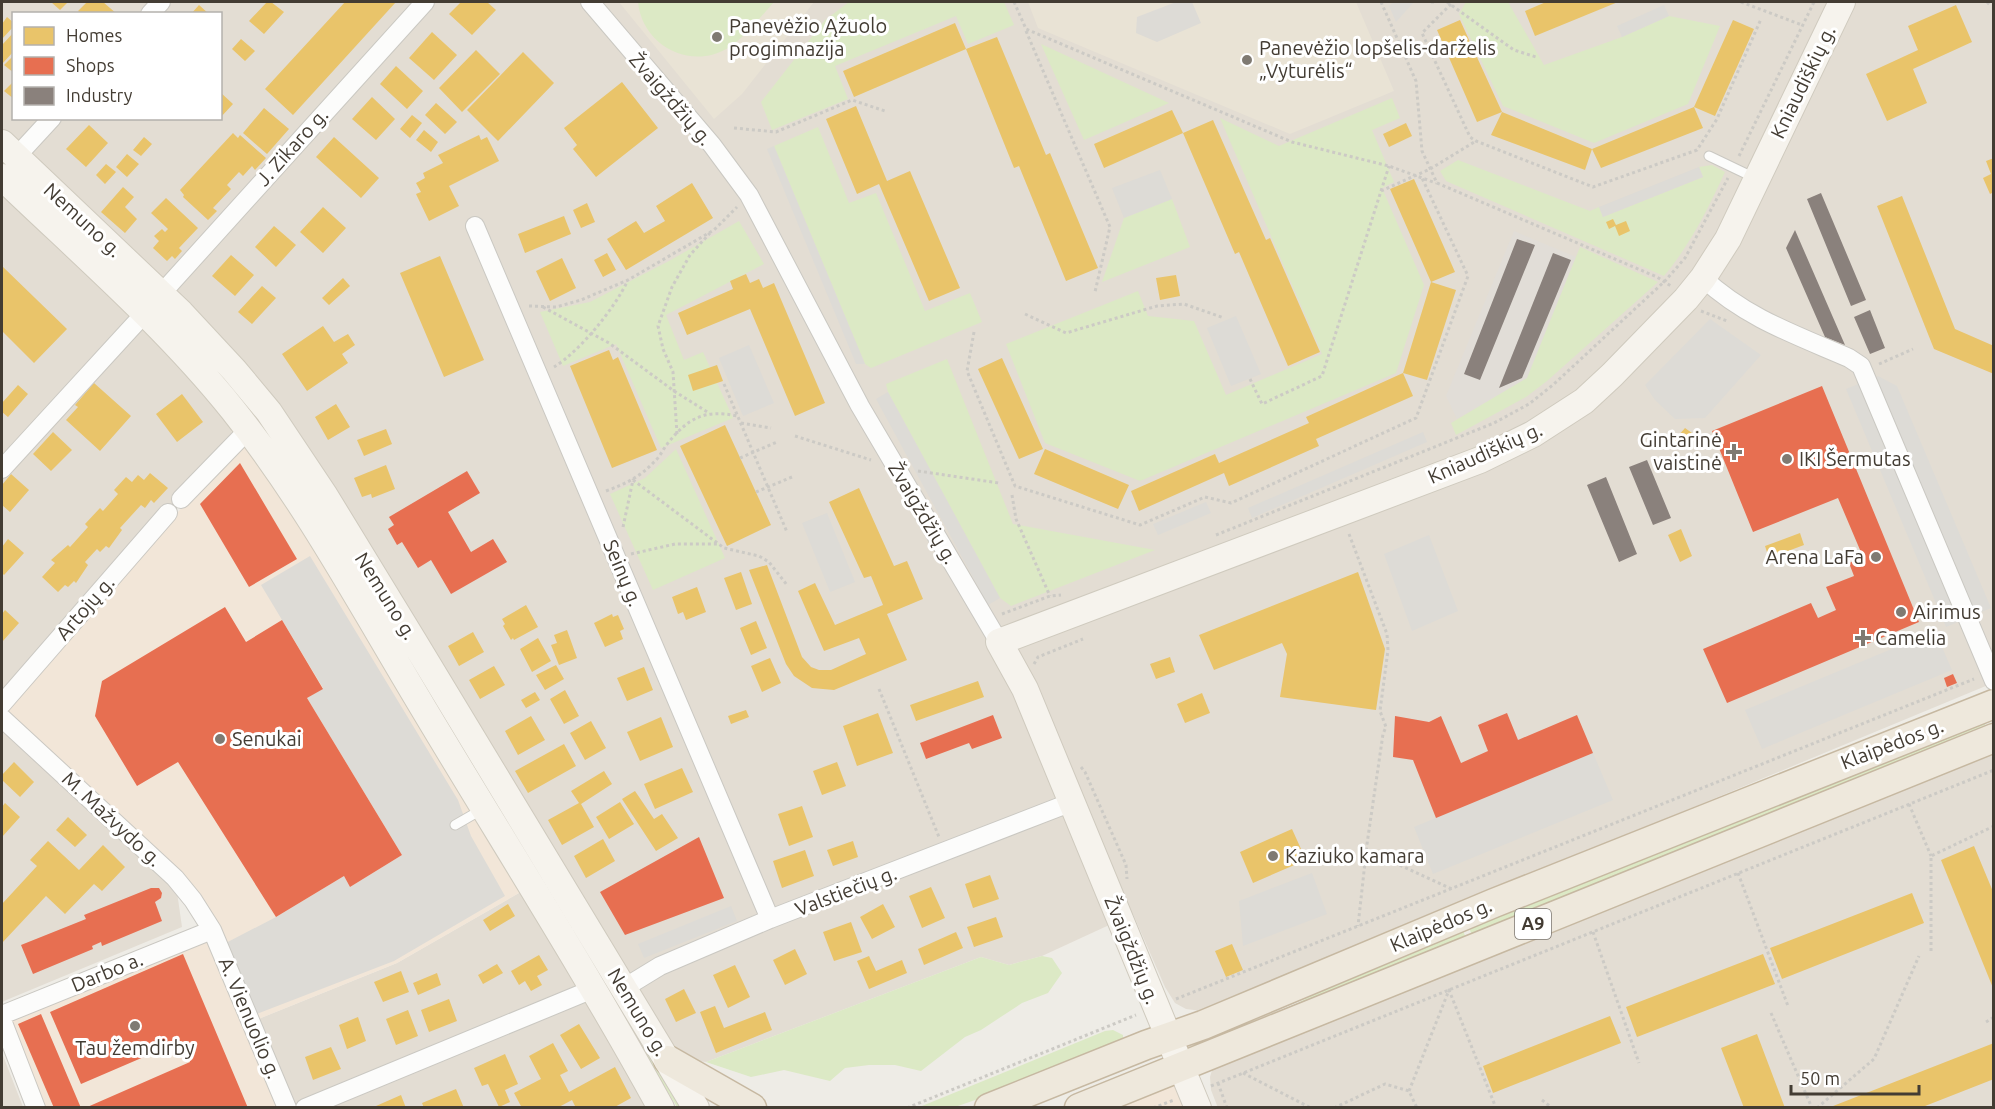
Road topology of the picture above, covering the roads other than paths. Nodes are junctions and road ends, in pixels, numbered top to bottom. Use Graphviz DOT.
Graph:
graph roads {
  1 [pos="425,2"];
  2 [pos="590,2"];
  3 [pos="1842,2"];
  4 [pos="50,120"];
  5 [pos="1709,156"];
  6 [pos="5,166"];
  7 [pos="1757,179"];
  8 [pos="475,226"];
  9 [pos="1703,278"];
  10 [pos="161,294"];
  11 [pos="144,314"];
  12 [pos="252,391"];
  13 [pos="231,408"];
  14 [pos="248,430"];
  15 [pos="2,469"];
  16 [pos="181,499"];
  17 [pos="168,513"];
  18 [pos="993,631"];
  19 [pos="1992,676"];
  20 [pos="2,704"];
  21 [pos="1994,704"];
  22 [pos="2,718"];
  23 [pos="1994,738"];
  24 [pos="1072,802"];
  25 [pos="483,808"];
  26 [pos="455,825"];
  27 [pos="770,919"];
  28 [pos="212,930"];
  29 [pos="624,988"];
  30 [pos="593,989"];
  31 [pos="2,1018"];
  32 [pos="1169,1037"];
  33 [pos="668,1060"];
  34 [pos="1181,1066"];
  35 [pos="36,1107"];
  36 [pos="287,1107"];
  37 [pos="305,1107"];
  38 [pos="661,1107"];
  39 [pos="696,1107"];
  40 [pos="752,1107"];
  41 [pos="989,1107"];
  42 [pos="1079,1107"];
  43 [pos="1198,1107"];
  1 -- 10 [label="street, J. Zikaro g."];
  2 -- 18 [label="street, Žvaigždžių g."];
  3 -- 7 [label="main road, Kniaudiškių g."];
  4 -- 6 [label="street"];
  5 -- 7 [label="lane"];
  6 -- 10 [label="main road, Nemuno g."];
  6 -- 11 [label="main road, Nemuno g."];
  7 -- 9 [label="main road, Kniaudiškių g."];
  8 -- 27 [label="street, Seinų g."];
  9 -- 18 [label="main road, Kniaudiškių g."];
  9 -- 19 [label="street"];
  10 -- 12 [label="main road, Nemuno g."];
  11 -- 13 [label="main road, Nemuno g."];
  11 -- 15 [label="street"];
  12 -- 13 [label="main road"];
  12 -- 29 [label="main road, Nemuno g."];
  13 -- 14 [label="main road, Nemuno g."];
  14 -- 16 [label="street"];
  14 -- 25 [label="main road, Nemuno g."];
  17 -- 20 [label="street, Artojų g."];
  18 -- 24 [label="main road, Žvaigždžių g."];
  21 -- 32 [label="highway, Klaipėdos g. / A9"];
  22 -- 28 [label="street, M. Mažvydo g."];
  23 -- 34 [label="highway, Klaipėdos g. / A9"];
  24 -- 27 [label="street, Valstiečių g."];
  24 -- 32 [label="main road, Žvaigždžių g."];
  25 -- 26 [label="lane"];
  25 -- 30 [label="main road, Nemuno g."];
  27 -- 29 [label="street, Valstiečių g."];
  28 -- 31 [label="street, Darbo a."];
  28 -- 36 [label="street, A. Vienuolio g."];
  29 -- 33 [label="main road, Nemuno g."];
  30 -- 37 [label="street"];
  30 -- 38 [label="main road, Nemuno g."];
  31 -- 35 [label="street"];
  32 -- 34 [label="main road, Žvaigždžių g."];
  32 -- 41 [label="highway, Klaipėdos g. / A9"];
  33 -- 39 [label="main road, Nemuno g."];
  33 -- 40 [label="highway"];
  34 -- 42 [label="highway, Klaipėdos g. / A9"];
  34 -- 43 [label="main road, Žvaigždžių g."];
}
